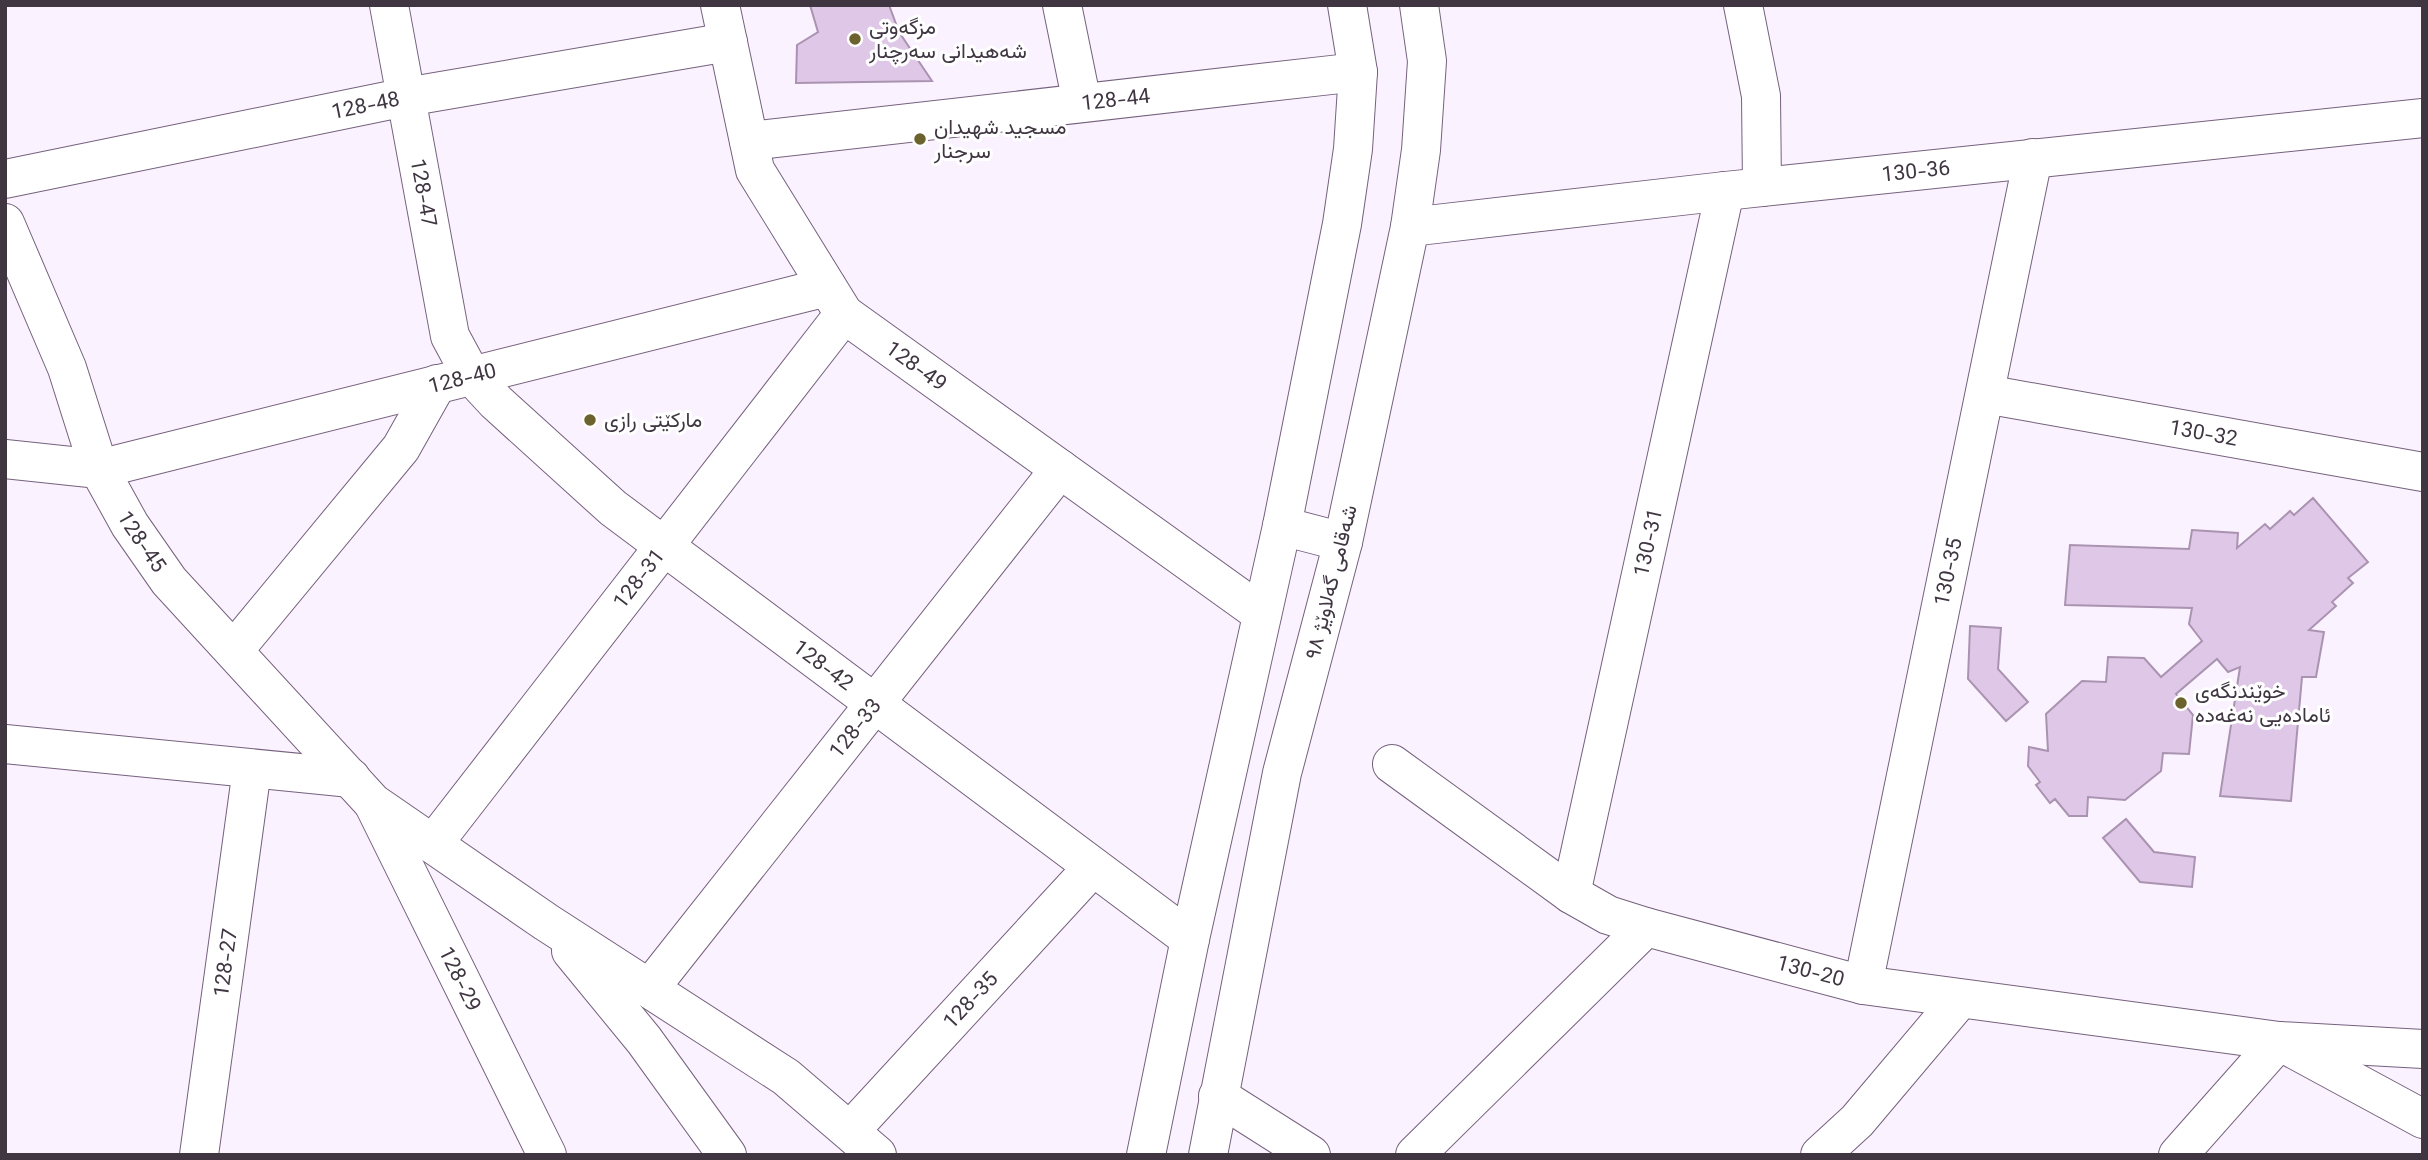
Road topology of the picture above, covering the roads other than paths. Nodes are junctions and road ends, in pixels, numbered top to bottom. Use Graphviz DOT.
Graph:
graph roads {
  1 [pos="389,5"];
  2 [pos="720,5"];
  3 [pos="1062,5"];
  4 [pos="1347,5"];
  5 [pos="1419,5"];
  6 [pos="1743,5"];
  7 [pos="728,42"];
  8 [pos="1359,72"];
  9 [pos="406,97"];
  10 [pos="1082,103"];
  11 [pos="2423,118"];
  12 [pos="749,141"];
  13 [pos="2033,158"];
  14 [pos="5,179"];
  15 [pos="1744,189"];
  16 [pos="5,223"];
  17 [pos="1410,227"];
  18 [pos="836,301"];
  19 [pos="454,380"];
  20 [pos="1985,394"];
  21 [pos="5,459"];
  22 [pos="99,469"];
  23 [pos="1060,469"];
  24 [pos="2423,472"];
  25 [pos="1282,526"];
  26 [pos="1343,542"];
  27 [pos="664,546"];
  28 [pos="1262,614"];
  29 [pos="234,650"];
  30 [pos="874,703"];
  31 [pos="5,744"];
  32 [pos="1392,764"];
  33 [pos="252,769"];
  34 [pos="362,791"];
  35 [pos="433,844"];
  36 [pos="1093,867"];
  37 [pos="1571,894"];
  38 [pos="546,922"];
  39 [pos="1646,927"];
  40 [pos="1189,939"];
  41 [pos="1863,985"];
  42 [pos="650,988"];
  43 [pos="1960,999"];
  44 [pos="2279,1041"];
  45 [pos="2423,1049"];
  46 [pos="1219,1096"];
  47 [pos="2423,1119"];
  48 [pos="863,1143"];
  49 [pos="199,1155"];
  50 [pos="547,1155"];
  51 [pos="727,1155"];
  52 [pos="1146,1155"];
  53 [pos="1208,1155"];
  54 [pos="1311,1155"];
  55 [pos="1415,1155"];
  56 [pos="1820,1155"];
  57 [pos="2178,1155"];
  1 -- 9 [label="street, 128-47"];
  2 -- 7 [label="street, 128-49"];
  3 -- 10 [label="street"];
  4 -- 8 [label="street"];
  5 -- 17 [label="street, شەقامی گەلاوێژ ٩٨"];
  6 -- 15 [label="street, 130-31"];
  7 -- 9 [label="street, 128-48"];
  7 -- 12 [label="street, 128-49"];
  8 -- 10 [label="street, 128-44"];
  8 -- 25 [label="street"];
  9 -- 14 [label="street, 128-48"];
  9 -- 19 [label="street, 128-47"];
  10 -- 12 [label="street, 128-44"];
  11 -- 13 [label="street, 130-36"];
  12 -- 18 [label="street, 128-49"];
  13 -- 15 [label="street, 130-36"];
  13 -- 20 [label="street, 130-35"];
  15 -- 17 [label="street, 130-36"];
  15 -- 37 [label="street, 130-31"];
  16 -- 22 [label="street, 128-45"];
  17 -- 26 [label="street, شەقامی گەلاوێژ ٩٨"];
  18 -- 19 [label="street, 128-40"];
  18 -- 23 [label="street, 128-49"];
  18 -- 27 [label="street, 128-31"];
  19 -- 22 [label="street, 128-40"];
  19 -- 27 [label="street, 128-42"];
  19 -- 29 [label="street"];
  20 -- 24 [label="street, 130-32"];
  20 -- 41 [label="street, 130-35"];
  21 -- 22 [label="street"];
  22 -- 29 [label="street, 128-45"];
  23 -- 28 [label="street, 128-49"];
  23 -- 30 [label="street, 128-33"];
  25 -- 26 [label="street"];
  25 -- 28 [label="street"];
  26 -- 46 [label="street, شەقامی گەلاوێژ ٩٨"];
  27 -- 30 [label="street, 128-42"];
  27 -- 35 [label="street, 128-31"];
  28 -- 40 [label="street"];
  29 -- 34 [label="street, 128-45"];
  30 -- 36 [label="street, 128-42"];
  30 -- 42 [label="street, 128-33"];
  31 -- 33 [label="street"];
  32 -- 37 [label="street, 130-20"];
  33 -- 34 [label="street"];
  33 -- 49 [label="street, 128-27"];
  34 -- 35 [label="street"];
  34 -- 50 [label="street, 128-29"];
  35 -- 38 [label="street"];
  36 -- 40 [label="street, 128-42"];
  36 -- 48 [label="street, 128-35"];
  37 -- 39 [label="street, 130-20"];
  38 -- 42 [label="street"];
  38 -- 51 [label="street"];
  39 -- 41 [label="street, 130-20"];
  39 -- 55 [label="street"];
  40 -- 52 [label="street"];
  41 -- 43 [label="street, 130-20"];
  42 -- 48 [label="street"];
  43 -- 44 [label="street, 130-20"];
  43 -- 56 [label="street"];
  44 -- 45 [label="street, 130-20"];
  44 -- 47 [label="street"];
  44 -- 57 [label="street"];
  46 -- 53 [label="street, شەقامی گەلاوێژ ٩٨"];
  46 -- 54 [label="street"];
}
